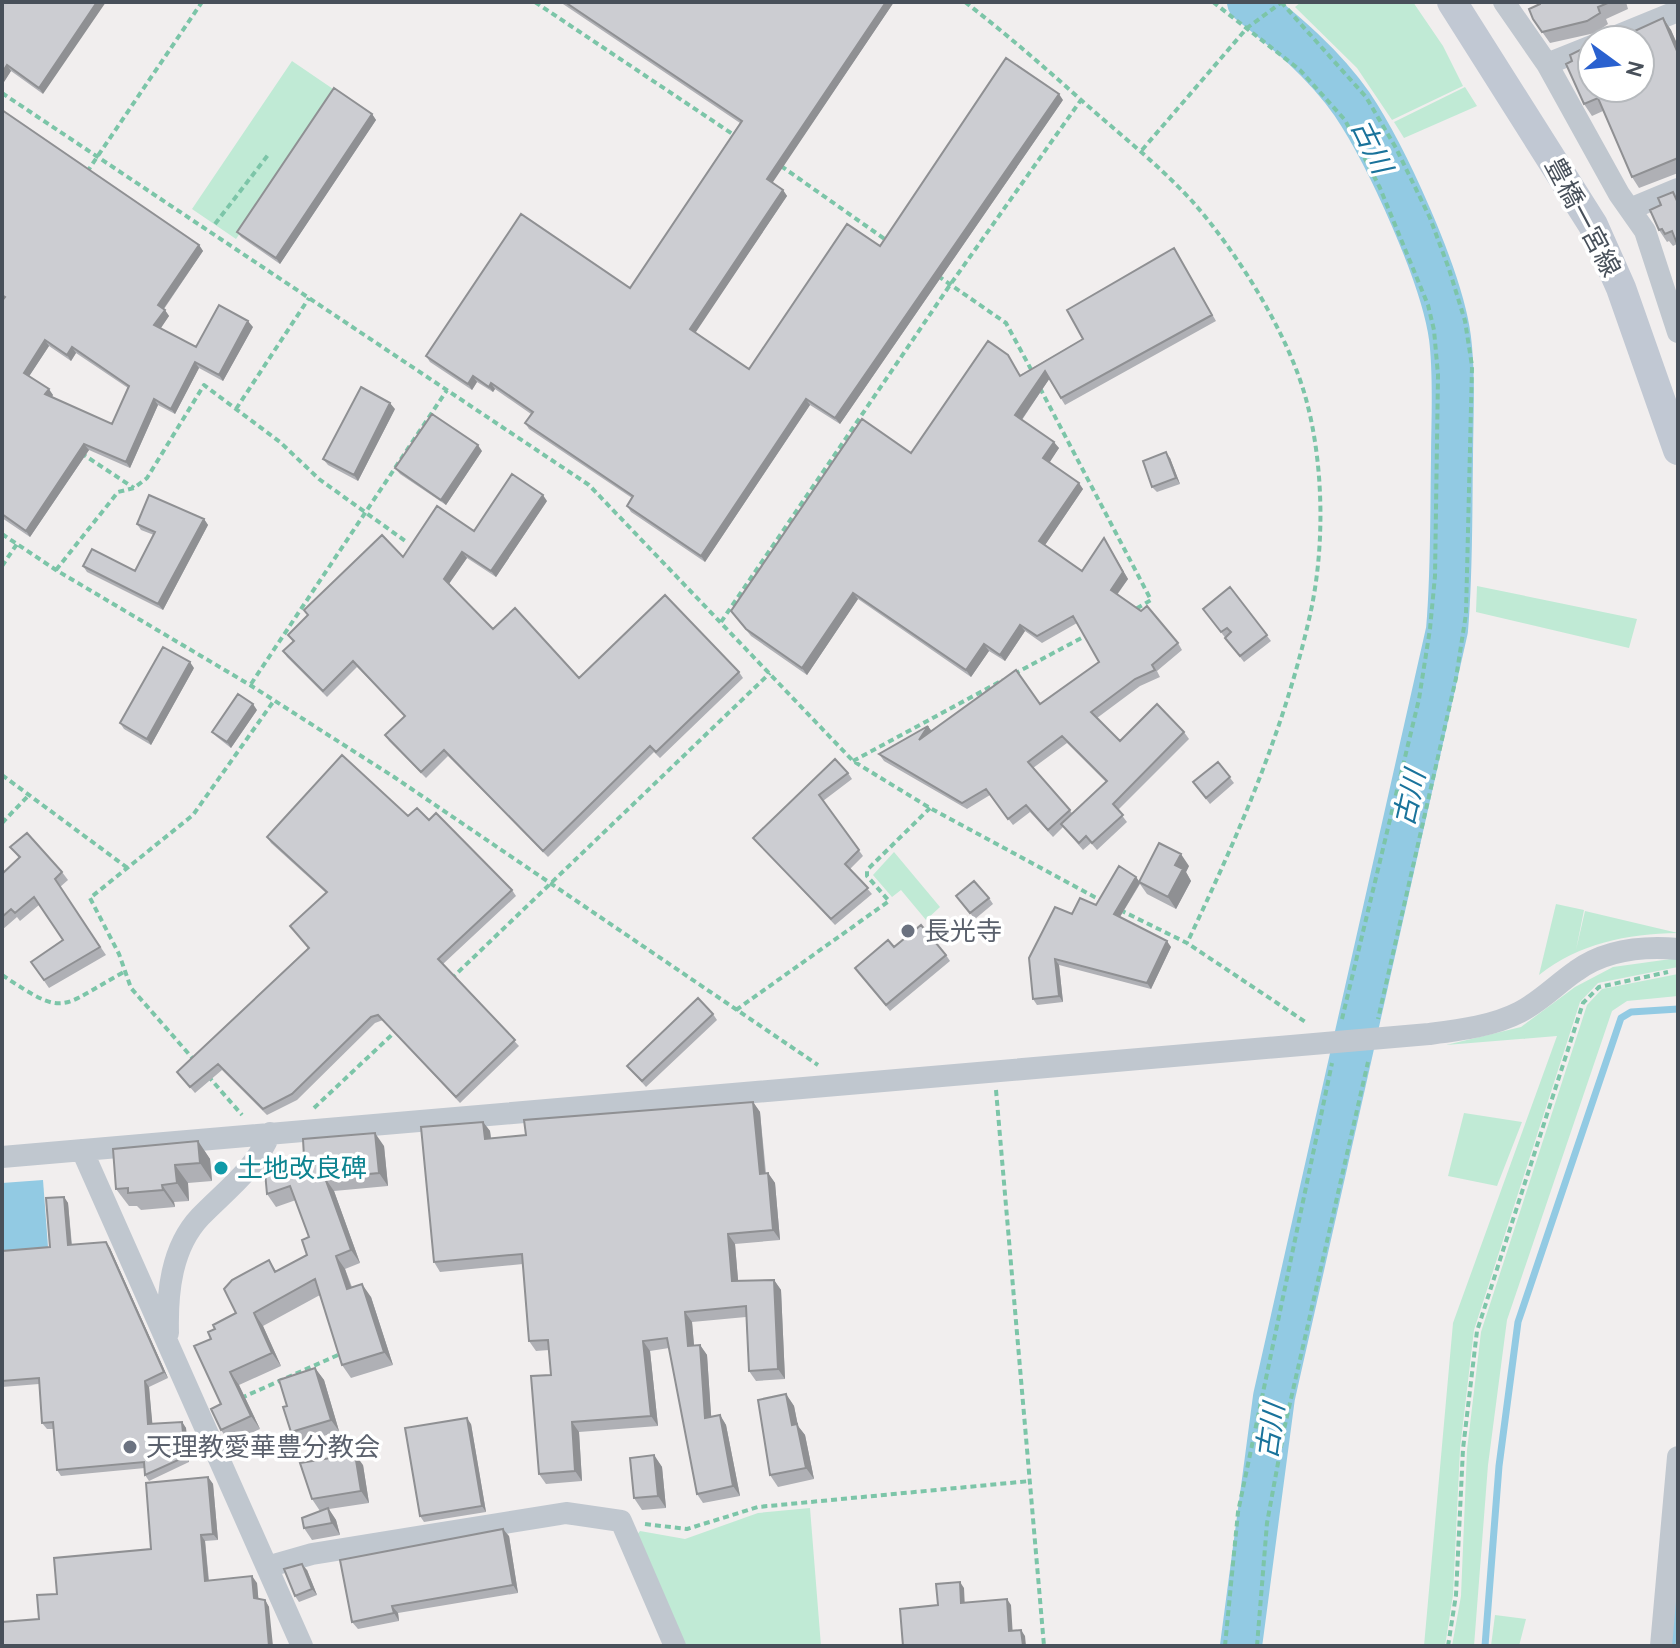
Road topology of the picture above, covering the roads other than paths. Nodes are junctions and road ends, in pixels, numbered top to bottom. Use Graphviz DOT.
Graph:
graph roads {
  1 [pos="1452,2"];
  2 [pos="1504,2"];
  3 [pos="1678,11"];
  4 [pos="1646,24"];
  5 [pos="1576,52"];
  6 [pos="1547,64"];
  7 [pos="1678,189"];
  8 [pos="1630,209"];
  9 [pos="1678,332"];
  10 [pos="1678,450"];
  11 [pos="1678,949"];
  12 [pos="270,1133"];
  13 [pos="82,1150"];
  14 [pos="2,1157"];
  15 [pos="169,1346"];
  16 [pos="1678,1457"];
  17 [pos="270,1566"];
  18 [pos="302,1646"];
  19 [pos="675,1646"];
  20 [pos="1661,1646"];
  1 -- 10 [label="main road, 豊橋一宮線"];
  2 -- 6 [label="street"];
  3 -- 4 [label="street"];
  5 -- 6 [label="street"];
  6 -- 8 [label="street"];
  7 -- 8 [label="street"];
  8 -- 9 [label="street"];
  11 -- 12 [label="street"];
  12 -- 13 [label="street"];
  12 -- 15 [label="street"];
  13 -- 14 [label="street"];
  13 -- 15 [label="street"];
  15 -- 17 [label="street"];
  16 -- 20 [label="street"];
  17 -- 18 [label="street"];
  17 -- 19 [label="street"];
}
